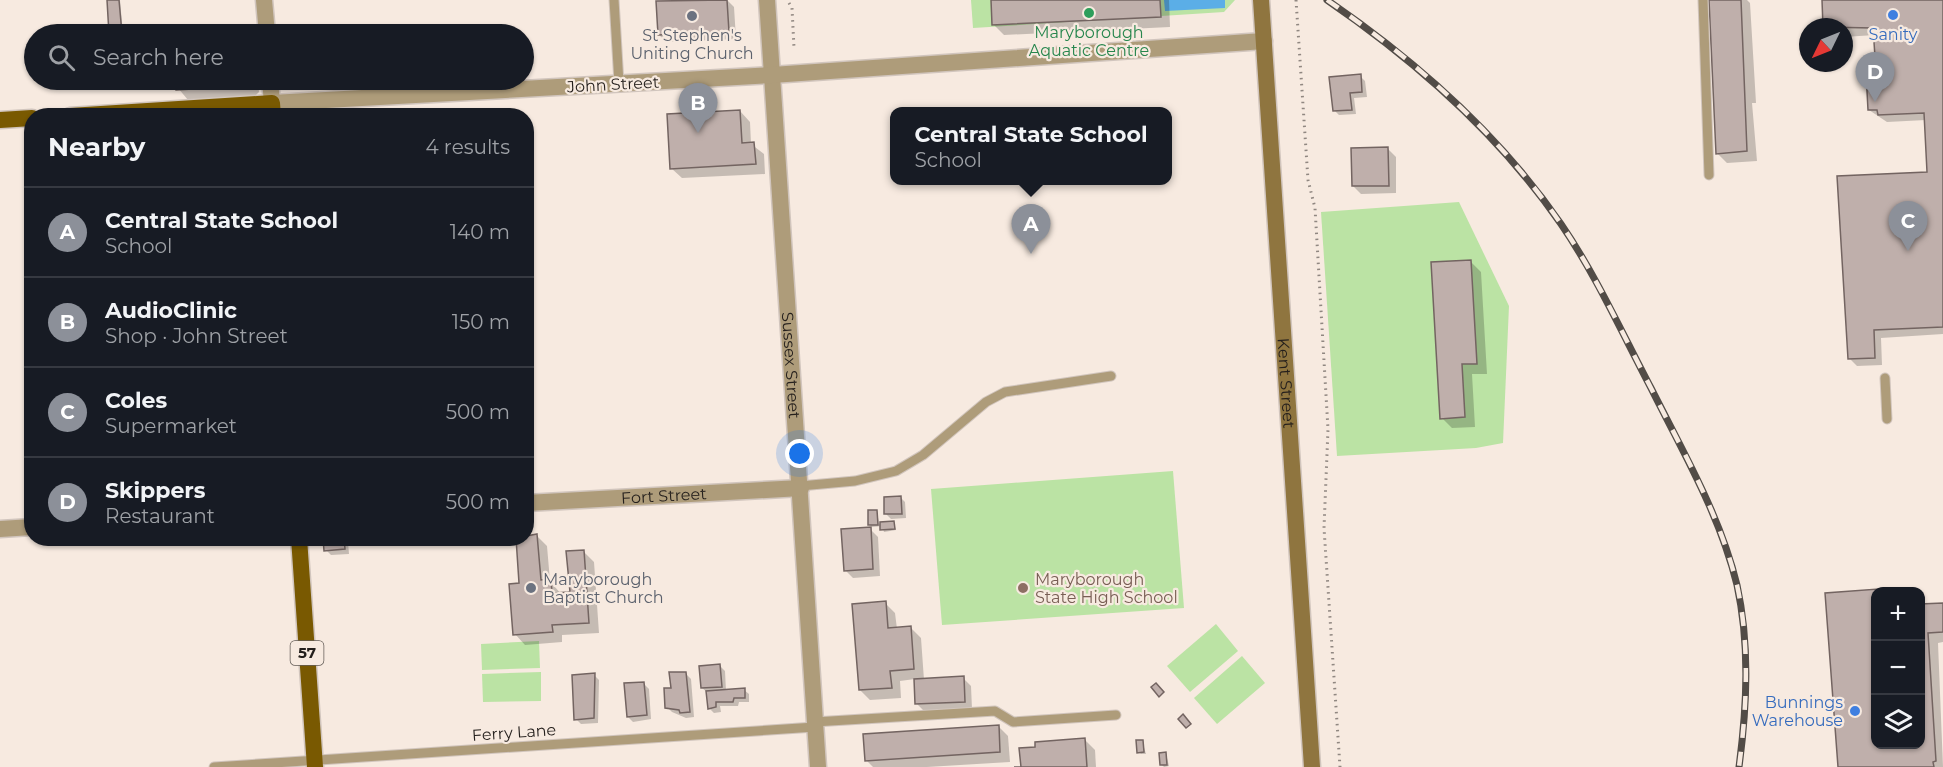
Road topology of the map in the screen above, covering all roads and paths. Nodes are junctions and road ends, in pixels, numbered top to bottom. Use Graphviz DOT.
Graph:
graph roads {
  1 [pos="264,0"];
  2 [pos="614,0"];
  3 [pos="767,0"];
  4 [pos="1261,0"];
  5 [pos="1296,0"];
  6 [pos="1703,0"];
  7 [pos="789,3"];
  8 [pos="266,24"];
  9 [pos="1264,41"];
  10 [pos="794,48"];
  11 [pos="772,75"];
  12 [pos="619,83"];
  13 [pos="534,89"];
  14 [pos="271,90"];
  15 [pos="526,90"];
  16 [pos="273,108"];
  17 [pos="286,108"];
  18 [pos="24,118"];
  19 [pos="0,120"];
  20 [pos="1709,175"];
  21 [pos="1111,376"];
  22 [pos="1885,378"];
  23 [pos="1887,419"];
  24 [pos="800,487"];
  25 [pos="534,503"];
  26 [pos="24,528"];
  27 [pos="0,529"];
  28 [pos="300,546"];
  29 [pos="1116,715"];
  30 [pos="815,724"];
  31 [pos="315,764"];
  32 [pos="214,767"];
  33 [pos="818,767"];
  34 [pos="1312,767"];
  35 [pos="1340,767"];
  1 -- 8 [label="street"];
  2 -- 12 [label="lane"];
  3 -- 11 [label="street, Sussex Street"];
  4 -- 9 [label="main road, Kent Street"];
  5 -- 35 [label="path"];
  6 -- 20 [label="lane"];
  7 -- 10 [label="path"];
  9 -- 11 [label="street, John Street"];
  9 -- 34 [label="main road, Kent Street"];
  11 -- 12 [label="street, John Street"];
  11 -- 24 [label="street, Sussex Street"];
  12 -- 13 [label="street, John Street"];
  14 -- 16 [label="street"];
  15 -- 17 [label="street, John Street"];
  18 -- 19 [label="main road"];
  21 -- 24 [label="lane"];
  22 -- 23 [label="lane"];
  24 -- 25 [label="street, Fort Street"];
  24 -- 30 [label="street, Sussex Street"];
  26 -- 27 [label="street"];
  28 -- 31 [label="main road, 57"];
  29 -- 30 [label="lane, Ferry Lane"];
  30 -- 31 [label="lane, Ferry Lane"];
  30 -- 33 [label="street, Sussex Street"];
  31 -- 32 [label="lane, Ferry Lane"];
}
